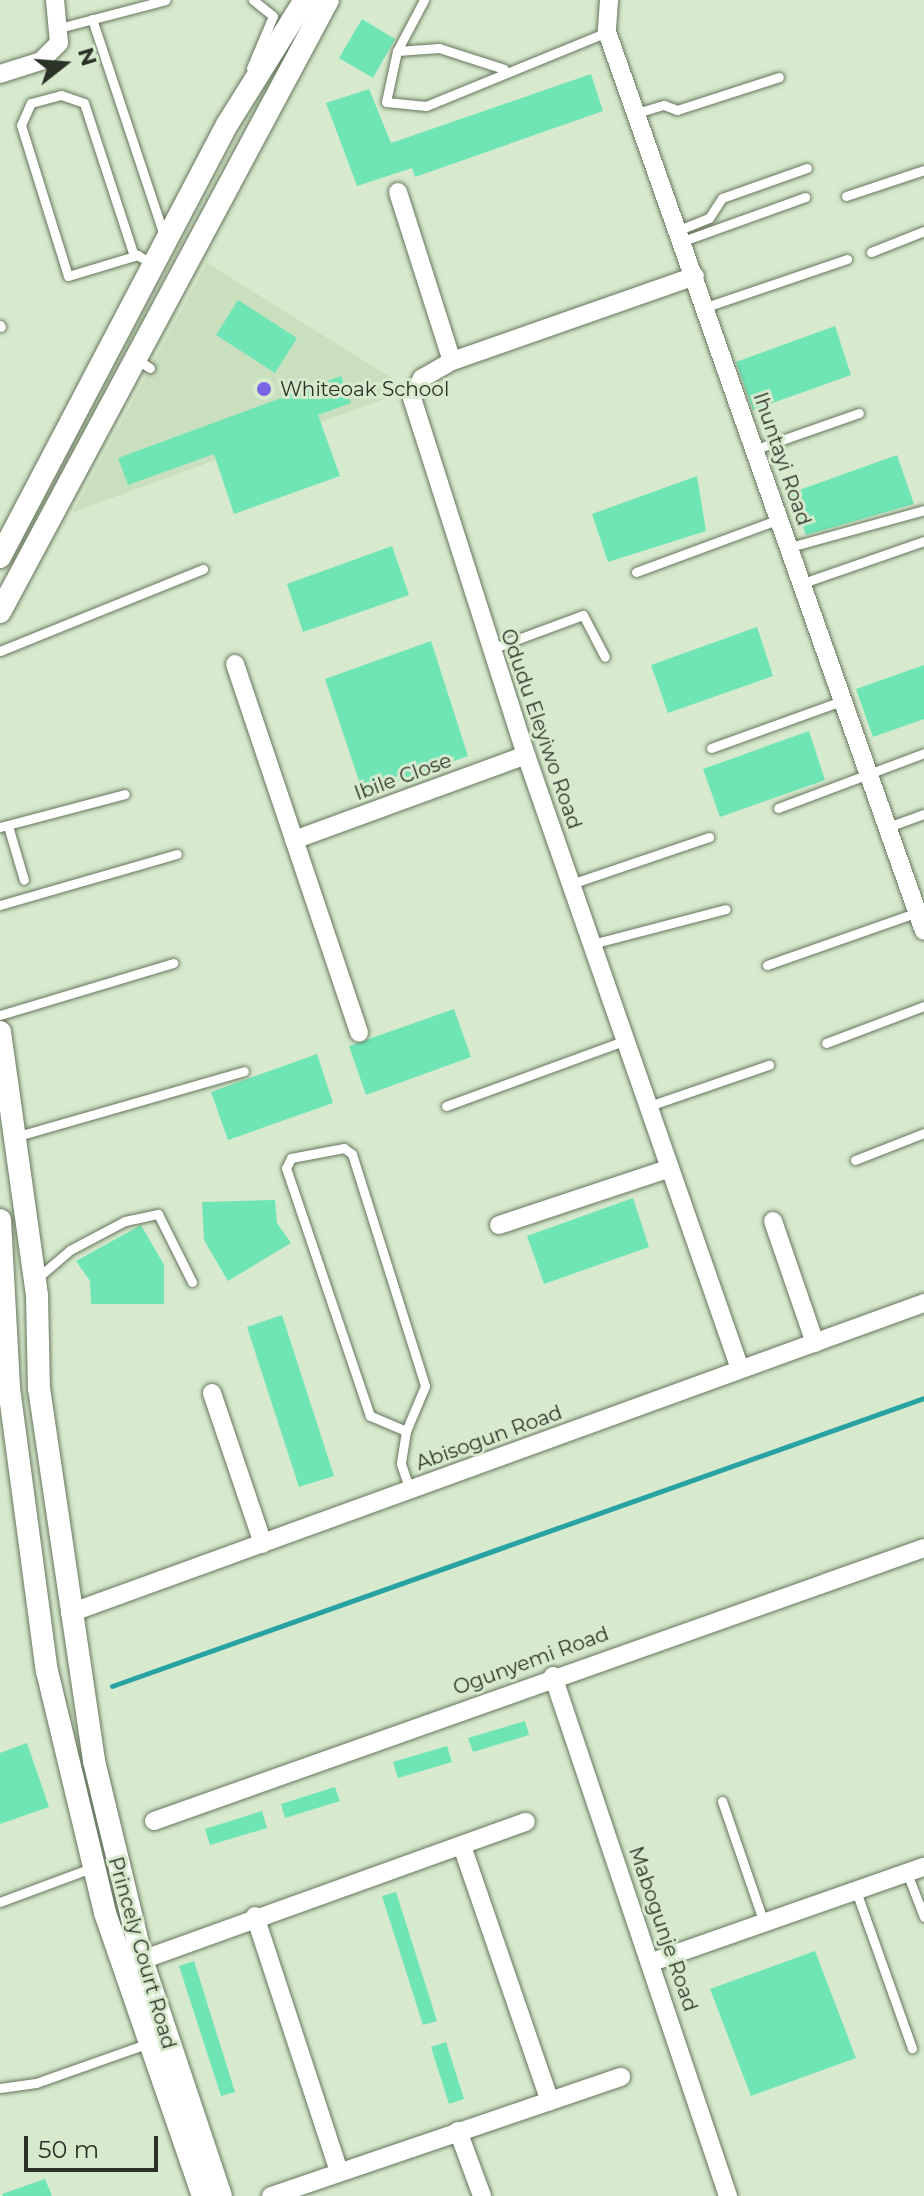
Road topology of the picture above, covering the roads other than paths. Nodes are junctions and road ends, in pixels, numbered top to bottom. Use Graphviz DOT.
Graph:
graph roads {
  1 [pos="55,0"];
  2 [pos="166,0"];
  3 [pos="253,0"];
  4 [pos="305,0"];
  5 [pos="328,0"];
  6 [pos="424,0"];
  7 [pos="609,0"];
  8 [pos="92,19"];
  9 [pos="63,27"];
  10 [pos="607,32"];
  11 [pos="397,51"];
  12 [pos="504,69"];
  13 [pos="0,74"];
  14 [pos="779,77"];
  15 [pos="637,113"];
  16 [pos="228,123"];
  17 [pos="252,135"];
  18 [pos="807,168"];
  19 [pos="924,170"];
  20 [pos="398,192"];
  21 [pos="846,196"];
  22 [pos="805,197"];
  23 [pos="924,231"];
  24 [pos="681,236"];
  25 [pos="166,240"];
  26 [pos="871,252"];
  27 [pos="847,259"];
  28 [pos="146,260"];
  29 [pos="695,276"];
  30 [pos="706,307"];
  31 [pos="452,361"];
  32 [pos="859,413"];
  33 [pos="756,449"];
  34 [pos="924,510"];
  35 [pos="781,519"];
  36 [pos="924,541"];
  37 [pos="790,547"];
  38 [pos="0,557"];
  39 [pos="203,569"];
  40 [pos="636,572"];
  41 [pos="803,583"];
  42 [pos="0,612"];
  43 [pos="491,649"];
  44 [pos="0,651"];
  45 [pos="605,657"];
  46 [pos="235,664"];
  47 [pos="844,700"];
  48 [pos="711,748"];
  49 [pos="924,753"];
  50 [pos="526,755"];
  51 [pos="869,773"];
  52 [pos="125,794"];
  53 [pos="778,808"];
  54 [pos="924,814"];
  55 [pos="4,826"];
  56 [pos="888,827"];
  57 [pos="709,837"];
  58 [pos="294,840"];
  59 [pos="177,854"];
  60 [pos="24,880"];
  61 [pos="571,884"];
  62 [pos="0,905"];
  63 [pos="726,909"];
  64 [pos="918,912"];
  65 [pos="924,931"];
  66 [pos="592,944"];
  67 [pos="173,963"];
  68 [pos="767,965"];
  69 [pos="924,1006"];
  70 [pos="0,1015"];
  71 [pos="0,1032"];
  72 [pos="359,1033"];
  73 [pos="626,1040"];
  74 [pos="826,1043"];
  75 [pos="769,1065"];
  76 [pos="244,1071"];
  77 [pos="446,1106"];
  78 [pos="649,1106"];
  79 [pos="924,1133"];
  80 [pos="18,1136"];
  81 [pos="855,1160"];
  82 [pos="670,1168"];
  83 [pos="0,1220"];
  84 [pos="773,1221"];
  85 [pos="499,1225"];
  86 [pos="35,1280"];
  87 [pos="192,1282"];
  88 [pos="2,1294"];
  89 [pos="924,1303"];
  90 [pos="815,1343"];
  91 [pos="740,1369"];
  92 [pos="9,1388"];
  93 [pos="39,1388"];
  94 [pos="212,1393"];
  95 [pos="9,1427"];
  96 [pos="406,1431"];
  97 [pos="410,1490"];
  98 [pos="263,1544"];
  99 [pos="924,1548"];
  100 [pos="70,1613"];
  101 [pos="553,1676"];
  102 [pos="722,1801"];
  103 [pos="154,1821"];
  104 [pos="526,1822"];
  105 [pos="462,1846"];
  106 [pos="94,1867"];
  107 [pos="916,1870"];
  108 [pos="856,1891"];
  109 [pos="0,1902"];
  110 [pos="255,1916"];
  111 [pos="924,1917"];
  112 [pos="764,1923"];
  113 [pos="142,1960"];
  114 [pos="652,1962"];
  115 [pos="149,2043"];
  116 [pos="912,2048"];
  117 [pos="621,2077"];
  118 [pos="0,2088"];
  119 [pos="550,2101"];
  120 [pos="458,2131"];
  121 [pos="339,2171"];
  122 [pos="203,2196"];
  123 [pos="221,2196"];
  124 [pos="271,2196"];
  125 [pos="482,2196"];
  126 [pos="728,2196"];
  1 -- 9 [label="street"];
  2 -- 8 [label="lane"];
  3 -- 16 [label="lane"];
  4 -- 16 [label="street"];
  5 -- 17 [label="street"];
  6 -- 11 [label="lane"];
  7 -- 10 [label="street, Ihuntayi Road"];
  8 -- 9 [label="lane"];
  8 -- 25 [label="lane"];
  9 -- 13 [label="street"];
  10 -- 12 [label="lane"];
  10 -- 15 [label="street, Ihuntayi Road"];
  11 -- 12 [label="lane"];
  11 -- 12 [label="lane"];
  14 -- 15 [label="lane"];
  15 -- 24 [label="street, Ihuntayi Road"];
  16 -- 17 [label="street"];
  16 -- 25 [label="street"];
  17 -- 42 [label="street"];
  18 -- 24 [label="lane"];
  19 -- 21 [label="lane"];
  20 -- 31 [label="street"];
  22 -- 24 [label="lane"];
  23 -- 26 [label="lane"];
  24 -- 29 [label="street, Ihuntayi Road"];
  25 -- 28 [label="street"];
  27 -- 30 [label="lane"];
  28 -- 28 [label="lane"];
  28 -- 38 [label="street"];
  29 -- 30 [label="street, Ihuntayi Road"];
  29 -- 31 [label="street, Odudu Eleyiwo Road"];
  30 -- 33 [label="street, Ihuntayi Road"];
  31 -- 43 [label="street, Odudu Eleyiwo Road"];
  32 -- 33 [label="lane"];
  33 -- 35 [label="street, Ihuntayi Road"];
  34 -- 37 [label="lane"];
  35 -- 37 [label="street, Ihuntayi Road"];
  35 -- 40 [label="lane"];
  36 -- 41 [label="lane"];
  37 -- 41 [label="street, Ihuntayi Road"];
  39 -- 44 [label="lane"];
  41 -- 47 [label="street, Ihuntayi Road"];
  43 -- 45 [label="lane"];
  43 -- 50 [label="street, Odudu Eleyiwo Road"];
  46 -- 58 [label="street"];
  47 -- 48 [label="lane"];
  47 -- 51 [label="street, Ihuntayi Road"];
  49 -- 51 [label="lane"];
  50 -- 58 [label="street, Ibile Close"];
  50 -- 61 [label="street, Odudu Eleyiwo Road"];
  51 -- 53 [label="lane"];
  51 -- 56 [label="street, Ihuntayi Road"];
  52 -- 55 [label="lane"];
  54 -- 56 [label="lane"];
  55 -- 60 [label="lane"];
  56 -- 64 [label="street, Ihuntayi Road"];
  57 -- 61 [label="lane"];
  58 -- 72 [label="street"];
  59 -- 62 [label="lane"];
  61 -- 66 [label="street, Odudu Eleyiwo Road"];
  63 -- 66 [label="lane"];
  64 -- 65 [label="street, Ihuntayi Road"];
  64 -- 68 [label="lane"];
  66 -- 73 [label="street, Odudu Eleyiwo Road"];
  67 -- 70 [label="lane"];
  69 -- 74 [label="lane"];
  71 -- 80 [label="street, Princely Court Road"];
  73 -- 77 [label="lane"];
  73 -- 78 [label="street, Odudu Eleyiwo Road"];
  75 -- 78 [label="lane"];
  76 -- 80 [label="lane"];
  78 -- 82 [label="street, Odudu Eleyiwo Road"];
  79 -- 81 [label="lane"];
  80 -- 86 [label="street, Princely Court Road"];
  82 -- 85 [label="street"];
  82 -- 91 [label="street, Odudu Eleyiwo Road"];
  83 -- 88 [label="street"];
  84 -- 90 [label="street"];
  86 -- 87 [label="lane"];
  86 -- 93 [label="street, Princely Court Road"];
  88 -- 92 [label="street"];
  89 -- 90 [label="street, Abisogun Road"];
  90 -- 91 [label="street, Abisogun Road"];
  91 -- 97 [label="street, Abisogun Road"];
  92 -- 93 [label="street"];
  92 -- 95 [label="street"];
  93 -- 100 [label="street, Princely Court Road"];
  94 -- 98 [label="street"];
  95 -- 106 [label="street"];
  96 -- 96 [label="lane"];
  96 -- 97 [label="lane"];
  97 -- 98 [label="street, Abisogun Road"];
  98 -- 100 [label="street, Abisogun Road"];
  99 -- 101 [label="street, Ogunyemi Road"];
  100 -- 113 [label="street, Princely Court Road"];
  101 -- 103 [label="street, Ogunyemi Road"];
  101 -- 114 [label="street, Mabogunje Road"];
  102 -- 112 [label="lane"];
  104 -- 105 [label="street"];
  105 -- 110 [label="street"];
  105 -- 119 [label="street"];
  106 -- 109 [label="lane"];
  106 -- 115 [label="street"];
  107 -- 108 [label="street"];
  107 -- 111 [label="lane"];
  108 -- 112 [label="street"];
  108 -- 116 [label="lane"];
  110 -- 113 [label="street"];
  110 -- 121 [label="street"];
  112 -- 114 [label="street"];
  113 -- 123 [label="street, Princely Court Road"];
  114 -- 126 [label="street, Mabogunje Road"];
  115 -- 118 [label="lane"];
  115 -- 122 [label="street"];
  117 -- 119 [label="street"];
  119 -- 120 [label="street"];
  120 -- 121 [label="street"];
  120 -- 125 [label="street"];
  121 -- 124 [label="street"];
}
